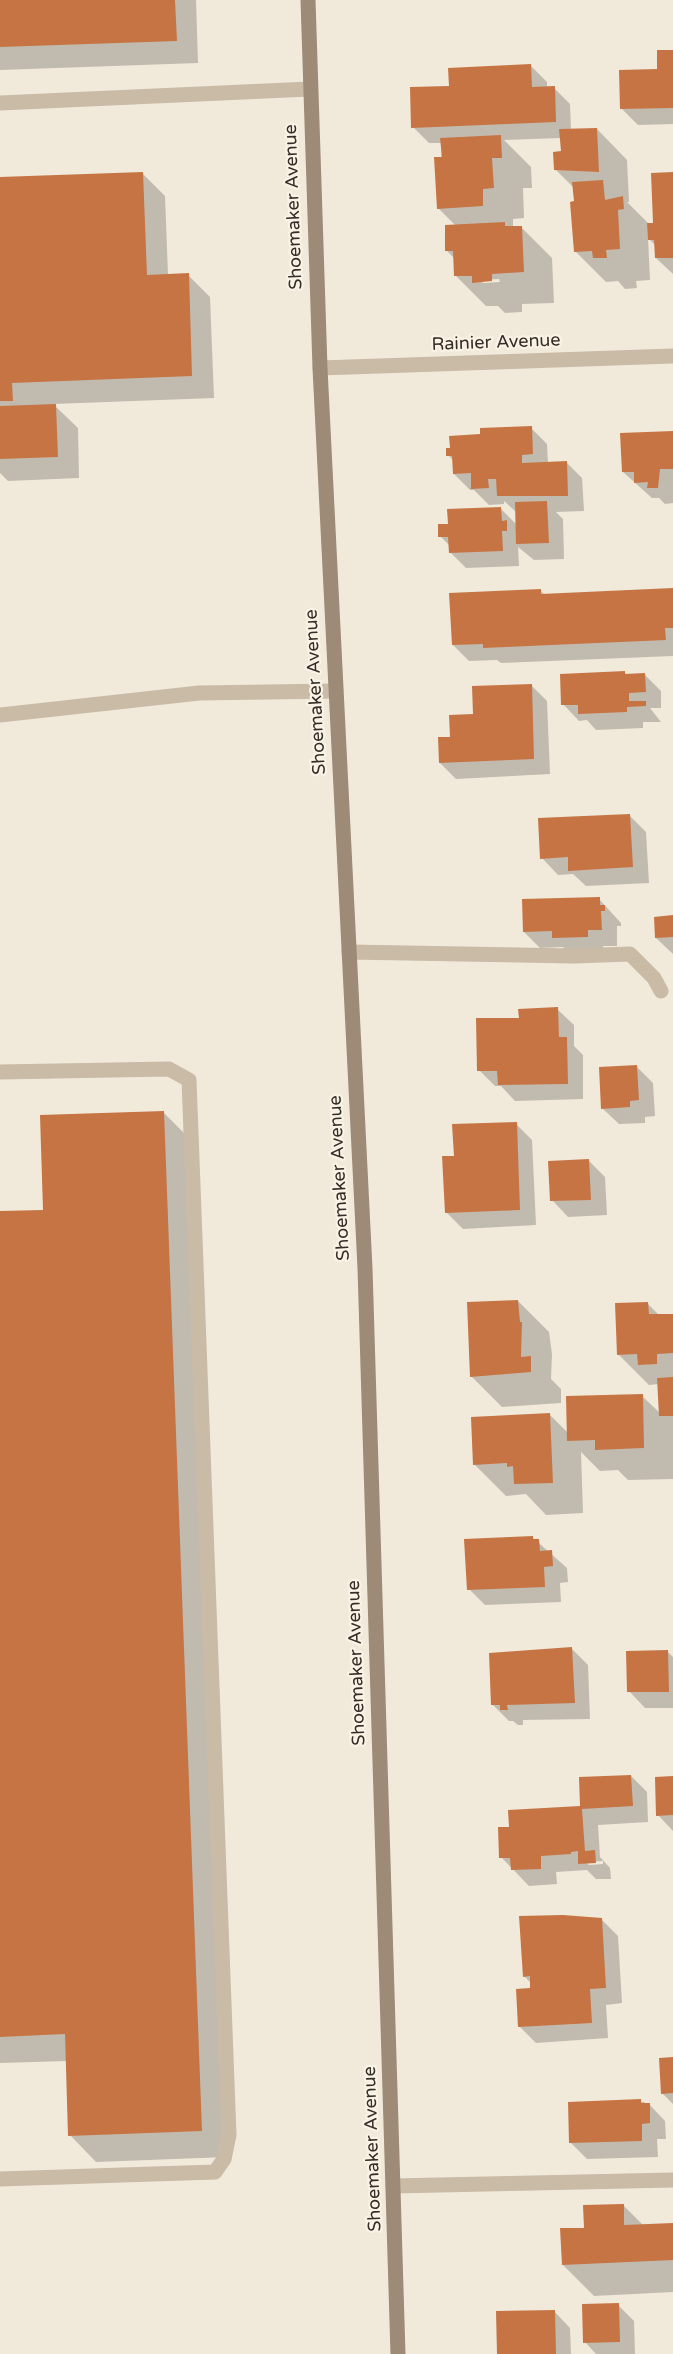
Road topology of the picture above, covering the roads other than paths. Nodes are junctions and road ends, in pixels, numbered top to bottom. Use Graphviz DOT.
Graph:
graph roads {
  1 [pos="308,0"];
  2 [pos="310,89"];
  3 [pos="0,103"];
  4 [pos="673,356"];
  5 [pos="320,368"];
  6 [pos="336,691"];
  7 [pos="0,715"];
  8 [pos="349,952"];
  9 [pos="661,991"];
  10 [pos="0,1072"];
  11 [pos="0,2179"];
  12 [pos="673,2180"];
  13 [pos="393,2186"];
  14 [pos="398,2354"];
  1 -- 2 [label="main road, Shoemaker Avenue"];
  2 -- 3 [label="street"];
  2 -- 5 [label="main road, Shoemaker Avenue"];
  4 -- 5 [label="street, Rainier Avenue"];
  5 -- 6 [label="main road, Shoemaker Avenue"];
  6 -- 7 [label="street"];
  6 -- 8 [label="main road, Shoemaker Avenue"];
  8 -- 9 [label="street"];
  8 -- 13 [label="main road, Shoemaker Avenue"];
  10 -- 11 [label="street"];
  12 -- 13 [label="street"];
  13 -- 14 [label="main road, Shoemaker Avenue"];
}
